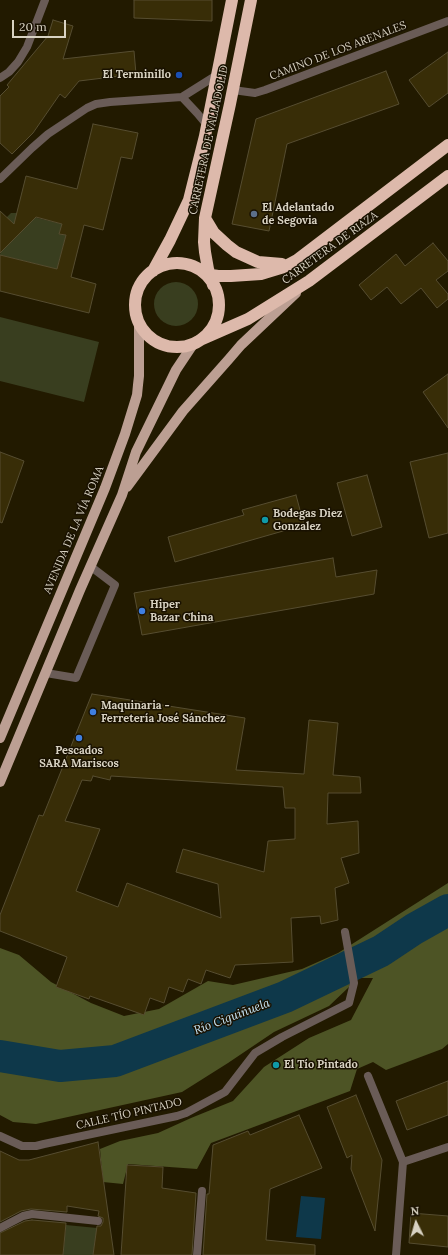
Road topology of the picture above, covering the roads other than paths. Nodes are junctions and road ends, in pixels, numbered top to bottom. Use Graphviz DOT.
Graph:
graph roads {
  1 [pos="45,0"];
  2 [pos="232,0"];
  3 [pos="251,0"];
  4 [pos="448,21"];
  5 [pos="217,75"];
  6 [pos="0,78"];
  7 [pos="233,90"];
  8 [pos="182,97"];
  9 [pos="207,125"];
  10 [pos="448,145"];
  11 [pos="448,176"];
  12 [pos="0,179"];
  13 [pos="205,218"];
  14 [pos="297,260"];
  15 [pos="153,271"];
  16 [pos="209,278"];
  17 [pos="309,281"];
  18 [pos="139,323"];
  19 [pos="197,342"];
  20 [pos="122,495"];
  21 [pos="90,566"];
  22 [pos="46,673"];
  23 [pos="0,738"];
  24 [pos="0,782"];
  25 [pos="345,932"];
  26 [pos="368,1076"];
  27 [pos="0,1136"];
  28 [pos="448,1147"];
  29 [pos="403,1162"];
  30 [pos="202,1191"];
  31 [pos="98,1221"];
  32 [pos="0,1228"];
  33 [pos="196,1255"];
  34 [pos="396,1255"];
  1 -- 6 [label="street"];
  2 -- 5 [label="highway, CARRETERA DE VALLADOLID"];
  3 -- 7 [label="highway, CARRETERA DE VALLADOLID"];
  4 -- 7 [label="street, CAMINO DE LOS ARENALES"];
  5 -- 8 [label="street"];
  5 -- 9 [label="highway, CARRETERA DE VALLADOLID"];
  7 -- 13 [label="highway, CARRETERA DE VALLADOLID"];
  8 -- 9 [label="street"];
  8 -- 12 [label="street"];
  9 -- 15 [label="highway, CARRETERA DE VALLADOLID"];
  10 -- 14 [label="highway, CARRETERA DE RIAZA"];
  11 -- 17 [label="highway, CARRETERA DE RIAZA"];
  13 -- 14 [label="highway"];
  13 -- 16 [label="highway, CARRETERA DE VALLADOLID"];
  14 -- 16 [label="highway, CARRETERA DE RIAZA"];
  15 -- 16 [label="highway"];
  15 -- 18 [label="highway"];
  16 -- 19 [label="highway"];
  17 -- 19 [label="highway, CARRETERA DE RIAZA"];
  17 -- 20 [label="main road"];
  18 -- 19 [label="highway"];
  18 -- 23 [label="main road, AVENIDA DE LA VÍA ROMA"];
  19 -- 20 [label="main road"];
  20 -- 21 [label="main road"];
  21 -- 22 [label="main road"];
  21 -- 22 [label="street"];
  22 -- 24 [label="main road"];
  25 -- 27 [label="street, CALLE TÍO PINTADO"];
  26 -- 29 [label="street"];
  28 -- 29 [label="street"];
  29 -- 34 [label="street"];
  30 -- 33 [label="street"];
  31 -- 32 [label="street"];
}
